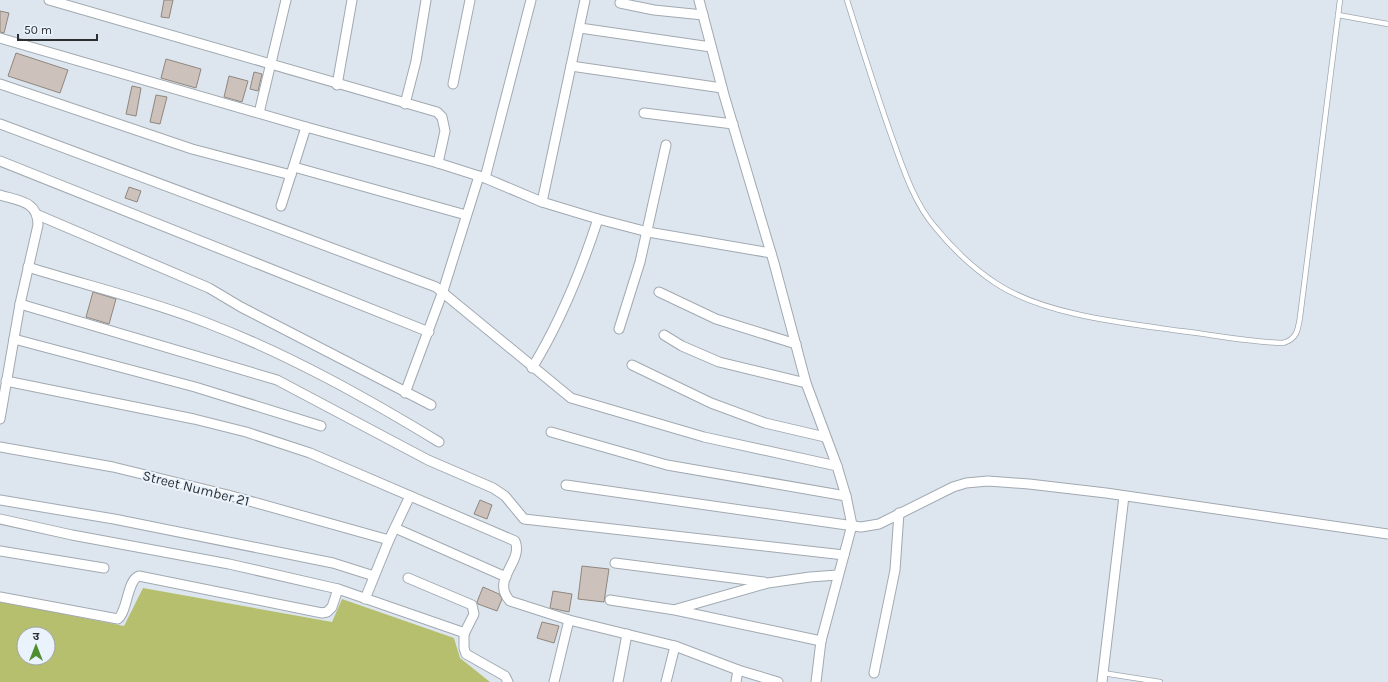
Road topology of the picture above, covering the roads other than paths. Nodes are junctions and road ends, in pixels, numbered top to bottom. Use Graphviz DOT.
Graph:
graph roads {
  1 [pos="49,0"];
  2 [pos="286,0"];
  3 [pos="352,0"];
  4 [pos="426,0"];
  5 [pos="470,0"];
  6 [pos="531,0"];
  7 [pos="585,0"];
  8 [pos="699,0"];
  9 [pos="847,0"];
  10 [pos="1340,0"];
  11 [pos="620,3"];
  12 [pos="702,15"];
  13 [pos="1338,15"];
  14 [pos="1388,24"];
  15 [pos="580,28"];
  16 [pos="0,38"];
  17 [pos="711,47"];
  18 [pos="270,64"];
  19 [pos="572,66"];
  20 [pos="0,84"];
  21 [pos="337,84"];
  22 [pos="453,84"];
  23 [pos="722,88"];
  24 [pos="405,104"];
  25 [pos="644,112"];
  26 [pos="259,113"];
  27 [pos="0,124"];
  28 [pos="733,124"];
  29 [pos="306,127"];
  30 [pos="666,145"];
  31 [pos="0,161"];
  32 [pos="438,163"];
  33 [pos="293,171"];
  34 [pos="482,177"];
  35 [pos="0,195"];
  36 [pos="542,202"];
  37 [pos="281,206"];
  38 [pos="38,215"];
  39 [pos="466,215"];
  40 [pos="598,219"];
  41 [pos="648,232"];
  42 [pos="771,253"];
  43 [pos="28,267"];
  44 [pos="443,291"];
  45 [pos="659,292"];
  46 [pos="20,304"];
  47 [pos="619,329"];
  48 [pos="429,332"];
  49 [pos="664,335"];
  50 [pos="14,339"];
  51 [pos="796,344"];
  52 [pos="632,365"];
  53 [pos="532,368"];
  54 [pos="6,381"];
  55 [pos="806,383"];
  56 [pos="405,392"];
  57 [pos="431,406"];
  58 [pos="0,419"];
  59 [pos="321,426"];
  60 [pos="551,432"];
  61 [pos="825,437"];
  62 [pos="439,442"];
  63 [pos="0,447"];
  64 [pos="837,466"];
  65 [pos="566,485"];
  66 [pos="410,496"];
  67 [pos="846,496"];
  68 [pos="1124,496"];
  69 [pos="0,500"];
  70 [pos="899,513"];
  71 [pos="0,519"];
  72 [pos="852,525"];
  73 [pos="395,528"];
  74 [pos="1388,534"];
  75 [pos="389,540"];
  76 [pos="0,551"];
  77 [pos="844,555"];
  78 [pos="615,563"];
  79 [pos="104,568"];
  80 [pos="374,576"];
  81 [pos="837,576"];
  82 [pos="506,577"];
  83 [pos="408,578"];
  84 [pos="768,583"];
  85 [pos="338,589"];
  86 [pos="0,597"];
  87 [pos="365,599"];
  88 [pos="610,600"];
  89 [pos="675,610"];
  90 [pos="569,620"];
  91 [pos="464,634"];
  92 [pos="626,634"];
  93 [pos="821,641"];
  94 [pos="675,646"];
  95 [pos="738,670"];
  96 [pos="874,673"];
  97 [pos="1102,678"];
  98 [pos="508,682"];
  99 [pos="554,682"];
  100 [pos="618,682"];
  101 [pos="666,682"];
  102 [pos="736,682"];
  103 [pos="778,682"];
  104 [pos="816,682"];
  105 [pos="1160,682"];
  1 -- 18 [label="street"];
  2 -- 18 [label="street"];
  3 -- 21 [label="street"];
  4 -- 24 [label="street"];
  5 -- 22 [label="street"];
  6 -- 34 [label="street"];
  7 -- 15 [label="street"];
  8 -- 12 [label="street"];
  9 -- 13 [label="lane"];
  10 -- 13 [label="lane"];
  11 -- 12 [label="street"];
  12 -- 17 [label="street"];
  13 -- 14 [label="lane"];
  15 -- 17 [label="street"];
  15 -- 19 [label="street"];
  16 -- 26 [label="street"];
  17 -- 23 [label="street"];
  18 -- 21 [label="street"];
  18 -- 26 [label="street"];
  19 -- 23 [label="street"];
  19 -- 36 [label="street"];
  20 -- 33 [label="street"];
  21 -- 24 [label="street"];
  23 -- 28 [label="street"];
  24 -- 32 [label="street"];
  25 -- 28 [label="street"];
  26 -- 29 [label="street"];
  27 -- 44 [label="street"];
  28 -- 42 [label="street"];
  29 -- 32 [label="street"];
  29 -- 33 [label="street"];
  30 -- 41 [label="street"];
  31 -- 48 [label="street"];
  32 -- 34 [label="street"];
  33 -- 37 [label="street"];
  33 -- 39 [label="street"];
  34 -- 36 [label="street"];
  34 -- 39 [label="street"];
  35 -- 38 [label="street"];
  36 -- 40 [label="street"];
  38 -- 43 [label="street"];
  38 -- 56 [label="street"];
  39 -- 44 [label="street"];
  40 -- 41 [label="street"];
  40 -- 53 [label="street"];
  41 -- 42 [label="street"];
  41 -- 47 [label="street"];
  42 -- 51 [label="street"];
  43 -- 46 [label="street"];
  43 -- 62 [label="street"];
  44 -- 48 [label="street"];
  44 -- 53 [label="street"];
  45 -- 51 [label="street"];
  46 -- 50 [label="street"];
  46 -- 77 [label="street"];
  48 -- 56 [label="street"];
  49 -- 55 [label="street"];
  50 -- 54 [label="street"];
  50 -- 59 [label="street"];
  51 -- 55 [label="street"];
  52 -- 61 [label="street"];
  53 -- 64 [label="street"];
  54 -- 58 [label="street"];
  54 -- 66 [label="street"];
  55 -- 61 [label="street"];
  56 -- 57 [label="street"];
  60 -- 67 [label="street"];
  61 -- 64 [label="street"];
  63 -- 75 [label="street, Street Number 21"];
  64 -- 67 [label="street"];
  65 -- 72 [label="street"];
  66 -- 73 [label="street"];
  66 -- 82 [label="street"];
  67 -- 72 [label="street"];
  68 -- 70 [label="street"];
  68 -- 74 [label="street"];
  68 -- 97 [label="street"];
  69 -- 80 [label="street"];
  70 -- 72 [label="street"];
  70 -- 96 [label="street"];
  71 -- 85 [label="street"];
  72 -- 77 [label="street"];
  73 -- 75 [label="street"];
  73 -- 82 [label="street"];
  75 -- 80 [label="street"];
  76 -- 79 [label="street"];
  77 -- 81 [label="street"];
  78 -- 84 [label="street"];
  80 -- 87 [label="street"];
  81 -- 84 [label="street"];
  81 -- 93 [label="street"];
  82 -- 90 [label="street"];
  83 -- 91 [label="street"];
  84 -- 89 [label="street"];
  85 -- 86 [label="street"];
  85 -- 87 [label="street"];
  87 -- 91 [label="street"];
  88 -- 89 [label="street"];
  89 -- 93 [label="street"];
  90 -- 92 [label="street"];
  90 -- 99 [label="street"];
  91 -- 98 [label="street"];
  92 -- 94 [label="street"];
  92 -- 100 [label="street"];
  93 -- 104 [label="street"];
  94 -- 95 [label="street"];
  94 -- 101 [label="street"];
  95 -- 102 [label="street"];
  95 -- 103 [label="street"];
  97 -- 105 [label="lane"];
}
